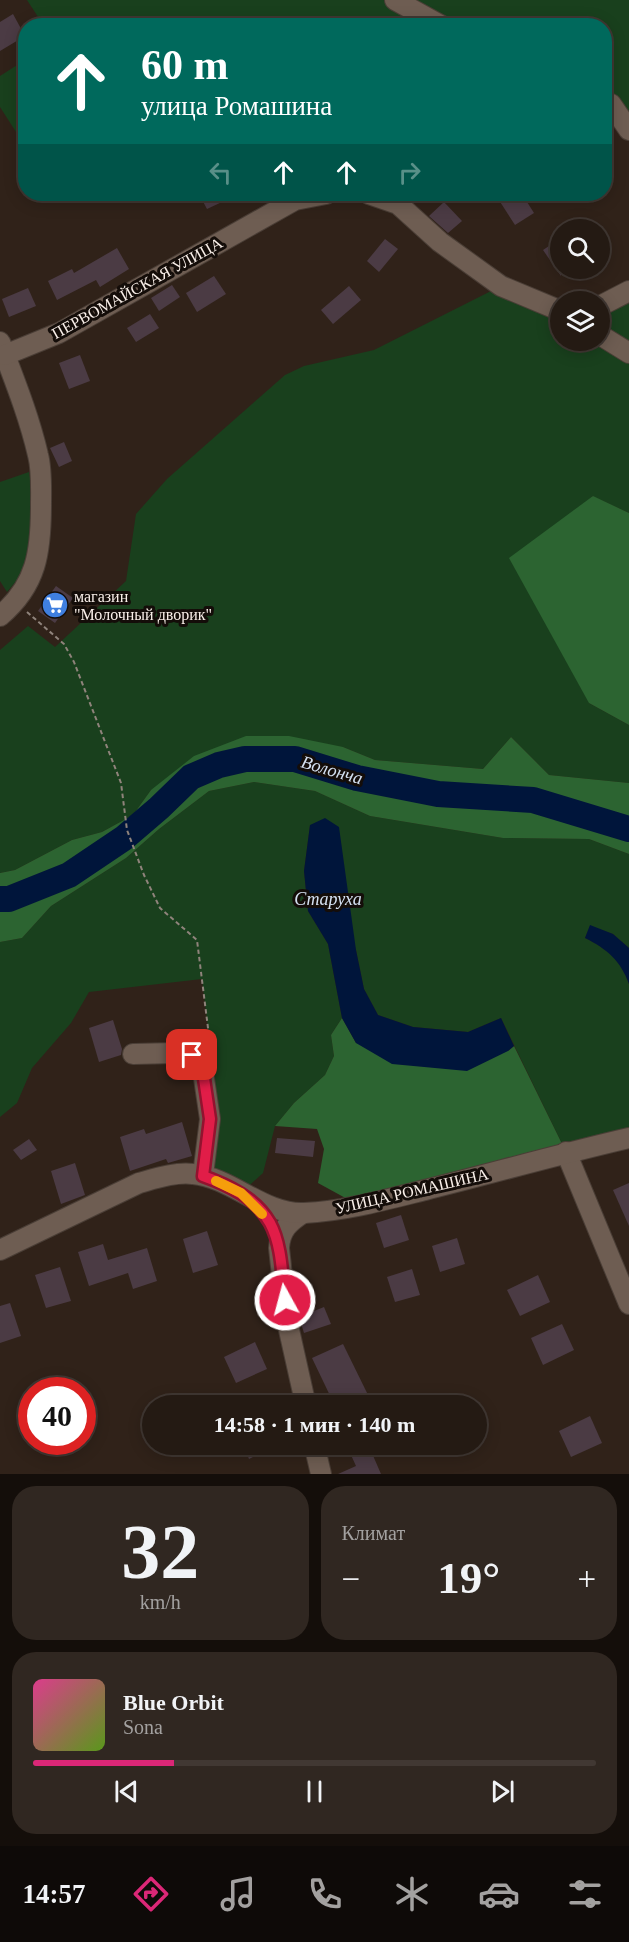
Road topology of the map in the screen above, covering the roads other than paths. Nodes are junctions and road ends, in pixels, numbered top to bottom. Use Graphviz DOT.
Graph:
graph roads {
  1 [pos="395,0"];
  2 [pos="428,18"];
  3 [pos="612,105"];
  4 [pos="629,130"];
  5 [pos="292,201"];
  6 [pos="389,201"];
  7 [pos="629,291"];
  8 [pos="610,301"];
  9 [pos="550,306"];
  10 [pos="610,341"];
  11 [pos="2,349"];
  12 [pos="629,353"];
  13 [pos="0,616"];
  14 [pos="133,1054"];
  15 [pos="629,1138"];
  16 [pos="566,1152"];
  17 [pos="203,1176"];
  18 [pos="241,1193"];
  19 [pos="303,1213"];
  20 [pos="0,1250"];
  21 [pos="280,1260"];
  22 [pos="629,1304"];
  23 [pos="304,1395"];
  24 [pos="317,1455"];
  25 [pos="321,1474"];
  1 -- 2 [label="street"];
  3 -- 4 [label="street"];
  5 -- 11 [label="street, ПЕРВОМАЙСКАЯ УЛИЦА"];
  6 -- 9 [label="street"];
  7 -- 8 [label="street"];
  10 -- 12 [label="street"];
  11 -- 13 [label="street, ПЕРВОМАЙСКАЯ УЛИЦА"];
  14 -- 17 [label="street"];
  15 -- 16 [label="street, УЛИЦА РОМАШИНА"];
  16 -- 19 [label="street, УЛИЦА РОМАШИНА"];
  16 -- 22 [label="street"];
  17 -- 18 [label="street, УЛИЦА РОМАШИНА"];
  17 -- 20 [label="street, УЛИЦА РОМАШИНА"];
  18 -- 19 [label="street, УЛИЦА РОМАШИНА"];
  18 -- 21 [label="street"];
  19 -- 21 [label="street"];
  21 -- 23 [label="street"];
  24 -- 25 [label="street"];
}
